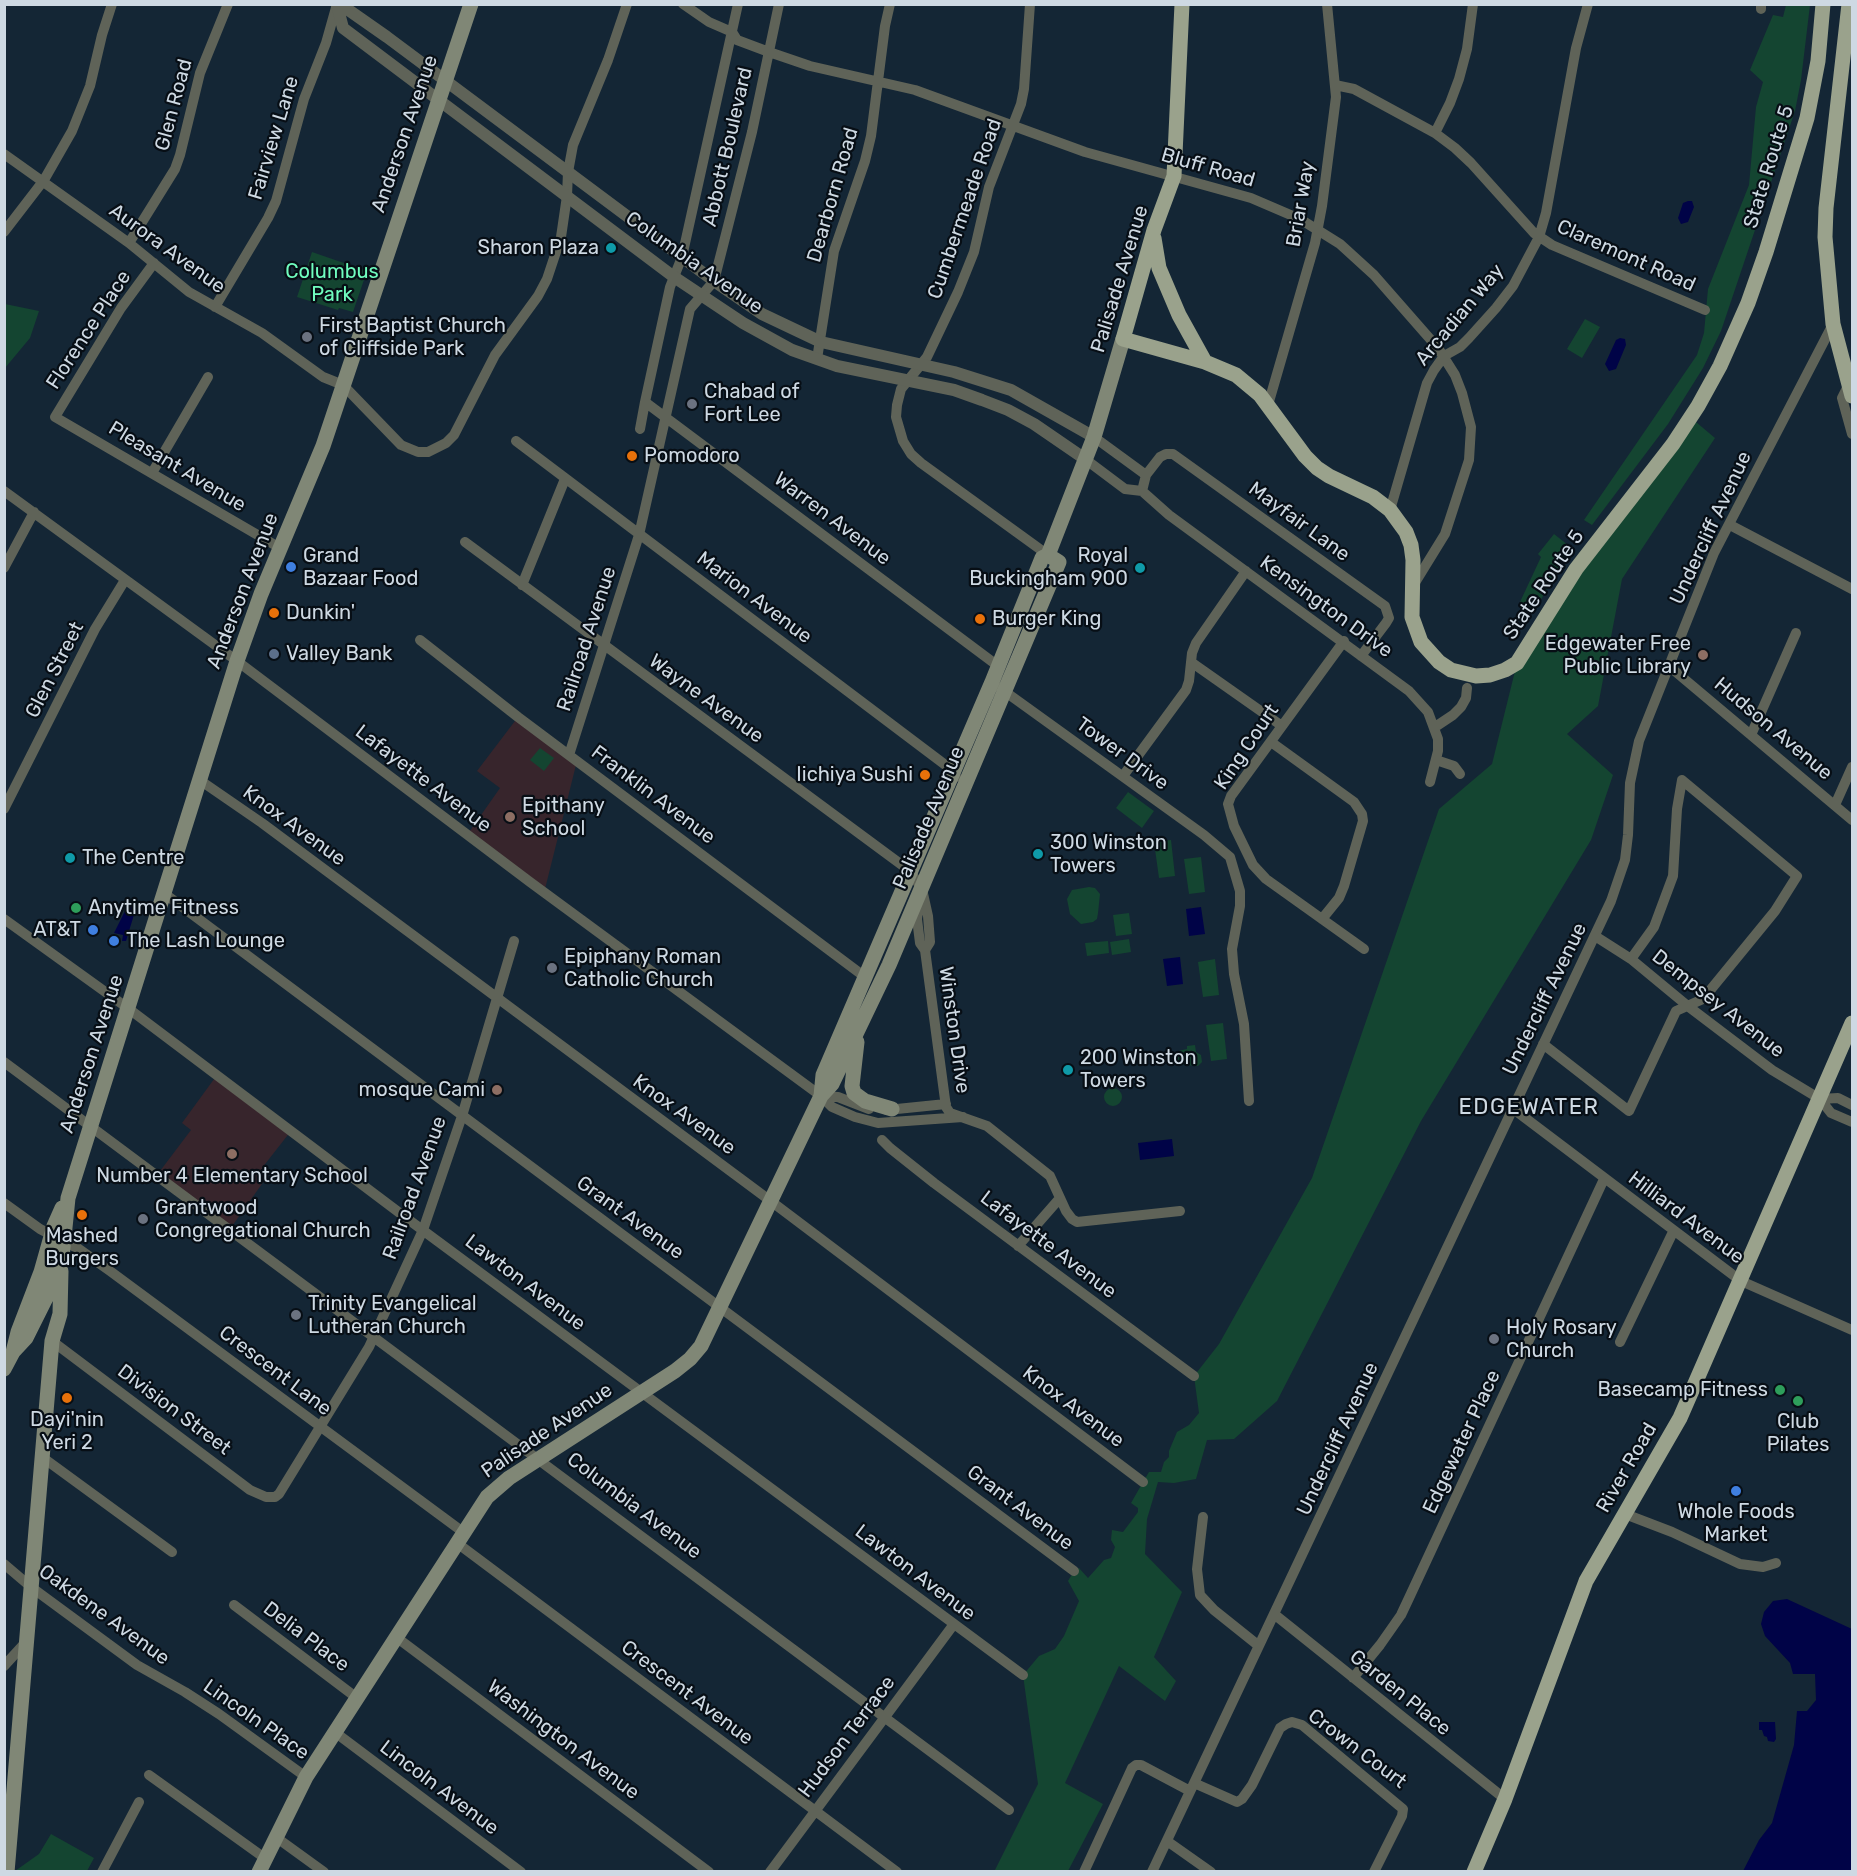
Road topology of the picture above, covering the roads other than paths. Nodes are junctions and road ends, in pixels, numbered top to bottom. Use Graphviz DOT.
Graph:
graph roads {
  1 [pos="112,4"];
  2 [pos="228,4"];
  3 [pos="471,4"];
  4 [pos="627,4"];
  5 [pos="683,4"];
  6 [pos="738,4"];
  7 [pos="779,4"];
  8 [pos="890,4"];
  9 [pos="1030,4"];
  10 [pos="1182,4"];
  11 [pos="1327,4"];
  12 [pos="1473,4"];
  13 [pos="1588,4"];
  14 [pos="1823,4"];
  15 [pos="1849,4"];
  16 [pos="337,5"];
  17 [pos="732,32"];
  18 [pos="769,52"];
  19 [pos="445,82"];
  20 [pos="878,82"];
  21 [pos="1335,85"];
  22 [pos="438,99"];
  23 [pos="1013,125"];
  24 [pos="1435,134"];
  25 [pos="4,154"];
  26 [pos="568,172"];
  27 [pos="1174,176"];
  28 [pos="44,180"];
  29 [pos="567,196"];
  30 [pos="1318,229"];
  31 [pos="1154,230"];
  32 [pos="4,232"];
  33 [pos="1539,237"];
  34 [pos="129,243"];
  35 [pos="682,257"];
  36 [pos="154,263"];
  37 [pos="674,277"];
  38 [pos="714,281"];
  39 [pos="702,296"];
  40 [pos="215,307"];
  41 [pos="1706,310"];
  42 [pos="1833,324"];
  43 [pos="1123,339"];
  44 [pos="821,342"];
  45 [pos="1444,356"];
  46 [pos="817,359"];
  47 [pos="1205,362"];
  48 [pos="920,365"];
  49 [pos="208,377"];
  50 [pos="907,382"];
  51 [pos="343,385"];
  52 [pos="1850,390"];
  53 [pos="645,402"];
  54 [pos="1268,405"];
  55 [pos="55,417"];
  56 [pos="666,417"];
  57 [pos="640,429"];
  58 [pos="1852,434"];
  59 [pos="1094,437"];
  60 [pos="516,441"];
  61 [pos="1085,459"];
  62 [pos="152,473"];
  63 [pos="1146,475"];
  64 [pos="565,479"];
  65 [pos="4,490"];
  66 [pos="1142,491"];
  67 [pos="1390,510"];
  68 [pos="34,512"];
  69 [pos="1730,525"];
  70 [pos="639,535"];
  71 [pos="465,542"];
  72 [pos="280,549"];
  73 [pos="1048,555"];
  74 [pos="4,568"];
  75 [pos="1246,571"];
  76 [pos="125,580"];
  77 [pos="522,585"];
  78 [pos="1411,588"];
  79 [pos="1852,589"];
  80 [pos="1796,633"];
  81 [pos="420,640"];
  82 [pos="1344,641"];
  83 [pos="604,646"];
  84 [pos="1361,656"];
  85 [pos="237,661"];
  86 [pos="1191,662"];
  87 [pos="998,666"];
  88 [pos="1670,667"];
  89 [pos="998,686"];
  90 [pos="1467,688"];
  91 [pos="1282,726"];
  92 [pos="1435,727"];
  93 [pos="1751,735"];
  94 [pos="1270,742"];
  95 [pos="569,755"];
  96 [pos="1436,760"];
  97 [pos="1852,767"];
  98 [pos="952,770"];
  99 [pos="1460,774"];
  100 [pos="1123,776"];
  101 [pos="201,781"];
  102 [pos="1430,782"];
  103 [pos="964,790"];
  104 [pos="1835,805"];
  105 [pos="4,809"];
  106 [pos="1852,820"];
  107 [pos="910,871"];
  108 [pos="922,889"];
  109 [pos="165,894"];
  110 [pos="4,919"];
  111 [pos="1322,919"];
  112 [pos="1595,936"];
  113 [pos="514,941"];
  114 [pos="1364,950"];
  115 [pos="1631,959"];
  116 [pos="865,978"];
  117 [pos="498,999"];
  118 [pos="1689,1007"];
  119 [pos="129,1009"];
  120 [pos="1852,1023"];
  121 [pos="859,1029"];
  122 [pos="1543,1044"];
  123 [pos="4,1062"];
  124 [pos="820,1096"];
  125 [pos="1820,1099"];
  126 [pos="1249,1101"];
  127 [pos="946,1104"];
  128 [pos="1852,1105"];
  129 [pos="1512,1108"];
  130 [pos="892,1109"];
  131 [pos="462,1116"];
  132 [pos="963,1117"];
  133 [pos="1852,1122"];
  134 [pos="91,1125"];
  135 [pos="882,1140"];
  136 [pos="1604,1179"];
  137 [pos="1060,1198"];
  138 [pos="771,1202"];
  139 [pos="4,1203"];
  140 [pos="1180,1211"];
  141 [pos="423,1230"];
  142 [pos="1673,1232"];
  143 [pos="58,1238"];
  144 [pos="1018,1246"];
  145 [pos="62,1257"];
  146 [pos="41,1272"];
  147 [pos="1741,1281"];
  148 [pos="46,1298"];
  149 [pos="720,1307"];
  150 [pos="1852,1330"];
  151 [pos="374,1337"];
  152 [pos="52,1341"];
  153 [pos="1620,1342"];
  154 [pos="9,1348"];
  155 [pos="4,1369"];
  156 [pos="1194,1376"];
  157 [pos="642,1393"];
  158 [pos="320,1427"];
  159 [pos="42,1458"];
  160 [pos="538,1458"];
  161 [pos="1143,1482"];
  162 [pos="279,1494"];
  163 [pos="1625,1514"];
  164 [pos="1203,1517"];
  165 [pos="460,1537"];
  166 [pos="172,1552"];
  167 [pos="1776,1563"];
  168 [pos="4,1564"];
  169 [pos="1074,1571"];
  170 [pos="31,1587"];
  171 [pos="234,1605"];
  172 [pos="1274,1614"];
  173 [pos="954,1624"];
  174 [pos="396,1637"];
  175 [pos="27,1642"];
  176 [pos="1258,1646"];
  177 [pos="4,1666"];
  178 [pos="1023,1675"];
  179 [pos="1353,1678"];
  180 [pos="185,1692"];
  181 [pos="357,1698"];
  182 [pos="885,1717"];
  183 [pos="336,1733"];
  184 [pos="149,1775"];
  185 [pos="306,1777"];
  186 [pos="1192,1787"];
  187 [pos="1505,1799"];
  188 [pos="139,1802"];
  189 [pos="1009,1810"];
  190 [pos="815,1811"];
  191 [pos="277,1838"];
  192 [pos="1167,1841"];
  193 [pos="263,1865"];
  194 [pos="1475,1870"];
  195 [pos="7,1872"];
  196 [pos="102,1872"];
  197 [pos="324,1872"];
  198 [pos="521,1872"];
  199 [pos="710,1872"];
  200 [pos="770,1872"];
  201 [pos="897,1872"];
  202 [pos="1084,1872"];
  203 [pos="1152,1872"];
  204 [pos="1210,1872"];
  205 [pos="1374,1872"];
  1 -- 28 [label="street"];
  2 -- 34 [label="street, Glen Road"];
  3 -- 19 [label="main road, Anderson Avenue"];
  4 -- 26 [label="street"];
  5 -- 17 [label="street, Bluff Road"];
  6 -- 17 [label="street, Abbott Boulevard"];
  7 -- 18 [label="street, Abbott Boulevard"];
  8 -- 20 [label="street, Dearborn Road"];
  9 -- 23 [label="street, Cumbermeade Road"];
  10 -- 27 [label="main road, Palisade Avenue"];
  11 -- 21 [label="street, Briar Way"];
  12 -- 24 [label="street"];
  13 -- 33 [label="street, Arcadian Way"];
  14 -- 78 [label="main road, State Route 5"];
  15 -- 42 [label="main road"];
  16 -- 19 [label="street, Columbia Avenue"];
  16 -- 22 [label="street, Columbia Avenue"];
  16 -- 40 [label="street, Fairview Lane"];
  17 -- 18 [label="street, Bluff Road"];
  17 -- 35 [label="street, Abbott Boulevard"];
  18 -- 20 [label="street, Bluff Road"];
  18 -- 38 [label="street, Abbott Boulevard"];
  19 -- 22 [label="main road, Anderson Avenue"];
  19 -- 26 [label="street, Columbia Avenue"];
  20 -- 23 [label="street, Bluff Road"];
  20 -- 44 [label="street, Dearborn Road"];
  21 -- 24 [label="street, Claremont Road"];
  21 -- 30 [label="street, Briar Way"];
  22 -- 29 [label="street, Columbia Avenue"];
  22 -- 51 [label="main road, Anderson Avenue"];
  23 -- 27 [label="street, Bluff Road"];
  23 -- 48 [label="street, Cumbermeade Road"];
  24 -- 33 [label="street, Claremont Road"];
  25 -- 28 [label="street, Aurora Avenue"];
  26 -- 29 [label="street"];
  26 -- 35 [label="street, Columbia Avenue"];
  27 -- 30 [label="street, Bluff Road"];
  27 -- 31 [label="main road, Palisade Avenue"];
  28 -- 32 [label="street"];
  28 -- 34 [label="street, Aurora Avenue"];
  29 -- 37 [label="street, Columbia Avenue"];
  29 -- 51 [label="street"];
  30 -- 45 [label="street, Bluff Road"];
  30 -- 54 [label="street, Briar Way"];
  31 -- 43 [label="main road, Palisade Avenue"];
  31 -- 47 [label="main road"];
  33 -- 41 [label="street, Claremont Road"];
  33 -- 45 [label="street, Arcadian Way"];
  34 -- 36 [label="street, Aurora Avenue"];
  35 -- 37 [label="street, Abbott Boulevard"];
  35 -- 38 [label="street, Columbia Avenue"];
  36 -- 40 [label="street, Aurora Avenue"];
  36 -- 55 [label="street, Florence Place"];
  37 -- 39 [label="street, Columbia Avenue"];
  37 -- 53 [label="street, Abbott Boulevard"];
  38 -- 39 [label="street, Abbott Boulevard"];
  38 -- 44 [label="street, Columbia Avenue"];
  39 -- 46 [label="street, Columbia Avenue"];
  39 -- 56 [label="street, Abbott Boulevard"];
  40 -- 51 [label="street, Aurora Avenue"];
  42 -- 52 [label="main road"];
  42 -- 69 [label="street, Undercliff Avenue"];
  43 -- 47 [label="main road, State Route 5"];
  43 -- 59 [label="main road, Palisade Avenue"];
  44 -- 46 [label="street, Dearborn Road"];
  44 -- 48 [label="street, Columbia Avenue"];
  45 -- 67 [label="street, Arcadian Way"];
  45 -- 78 [label="street, Bluff Road"];
  46 -- 50 [label="street, Columbia Avenue"];
  47 -- 54 [label="main road, State Route 5"];
  48 -- 50 [label="street, Cumbermeade Road"];
  48 -- 59 [label="street, Columbia Avenue"];
  49 -- 62 [label="street"];
  50 -- 61 [label="street, Columbia Avenue"];
  50 -- 73 [label="street, Cumbermeade Road"];
  51 -- 72 [label="main road, Anderson Avenue"];
  52 -- 58 [label="street"];
  53 -- 56 [label="street, Warren Avenue"];
  53 -- 57 [label="street, Abbott Boulevard"];
  54 -- 67 [label="main road, State Route 5"];
  55 -- 62 [label="street, Pleasant Avenue"];
  56 -- 70 [label="street, Abbott Boulevard"];
  56 -- 87 [label="street, Warren Avenue"];
  59 -- 61 [label="main road, Palisade Avenue"];
  59 -- 63 [label="street"];
  60 -- 64 [label="street, Marion Avenue"];
  61 -- 66 [label="street, Kensington Drive"];
  61 -- 73 [label="main road, Palisade Avenue"];
  62 -- 72 [label="street, Pleasant Avenue"];
  63 -- 66 [label="street"];
  63 -- 84 [label="street, Mayfair Lane"];
  64 -- 70 [label="street, Marion Avenue"];
  64 -- 77 [label="street"];
  65 -- 68 [label="street, Lafayette Avenue"];
  66 -- 75 [label="street, Kensington Drive"];
  67 -- 78 [label="main road, State Route 5"];
  68 -- 74 [label="street"];
  68 -- 76 [label="street, Lafayette Avenue"];
  69 -- 79 [label="street"];
  69 -- 88 [label="street, Undercliff Avenue"];
  70 -- 83 [label="street, Railroad Avenue"];
  70 -- 98 [label="street, Marion Avenue"];
  71 -- 77 [label="street, Wayne Avenue"];
  72 -- 85 [label="main road, Anderson Avenue"];
  73 -- 87 [label="main road, Palisade Avenue"];
  73 -- 89 [label="main road, Palisade Avenue"];
  75 -- 82 [label="street, Kensington Drive"];
  75 -- 86 [label="street"];
  76 -- 85 [label="street, Lafayette Avenue"];
  76 -- 105 [label="street, Glen Street"];
  77 -- 83 [label="street, Wayne Avenue"];
  80 -- 93 [label="street"];
  81 -- 95 [label="street, Franklin Avenue"];
  82 -- 84 [label="street, Kensington Drive"];
  82 -- 91 [label="street, King Court"];
  83 -- 95 [label="street, Railroad Avenue"];
  83 -- 107 [label="street, Wayne Avenue"];
  84 -- 92 [label="street, Kensington Drive"];
  85 -- 101 [label="main road, Anderson Avenue"];
  85 -- 124 [label="street, Lafayette Avenue"];
  86 -- 91 [label="street"];
  86 -- 100 [label="street"];
  87 -- 89 [label="main road, Palisade Avenue"];
  88 -- 93 [label="street, Hudson Avenue"];
  88 -- 112 [label="street, Undercliff Avenue"];
  89 -- 98 [label="main road, Palisade Avenue"];
  89 -- 100 [label="street, Tower Drive"];
  89 -- 103 [label="main road, Palisade Avenue"];
  90 -- 92 [label="street"];
  91 -- 94 [label="street, King Court"];
  92 -- 96 [label="street"];
  93 -- 104 [label="street, Hudson Avenue"];
  94 -- 111 [label="street, King Court"];
  94 -- 111 [label="street"];
  95 -- 116 [label="street, Franklin Avenue"];
  96 -- 99 [label="street"];
  96 -- 102 [label="street"];
  97 -- 104 [label="street"];
  98 -- 103 [label="street, Marion Avenue"];
  98 -- 107 [label="main road, Palisade Avenue"];
  100 -- 126 [label="street, Tower Drive"];
  101 -- 109 [label="main road, Anderson Avenue"];
  101 -- 117 [label="street, Knox Avenue"];
  103 -- 108 [label="main road, Palisade Avenue"];
  104 -- 106 [label="street, Hudson Avenue"];
  107 -- 108 [label="street, Wayne Avenue"];
  107 -- 116 [label="main road, Palisade Avenue"];
  108 -- 121 [label="main road, Palisade Avenue"];
  108 -- 127 [label="street, Winston Drive"];
  109 -- 119 [label="main road, Anderson Avenue"];
  109 -- 131 [label="street, Grant Avenue"];
  110 -- 119 [label="street, Lawton Avenue"];
  111 -- 114 [label="street"];
  112 -- 115 [label="street, Dempsey Avenue"];
  112 -- 122 [label="street, Undercliff Avenue"];
  113 -- 117 [label="street, Railroad Avenue"];
  115 -- 118 [label="street, Dempsey Avenue"];
  115 -- 118 [label="street"];
  116 -- 121 [label="main road"];
  116 -- 124 [label="main road, Palisade Avenue"];
  117 -- 131 [label="street, Railroad Avenue"];
  117 -- 138 [label="street, Knox Avenue"];
  118 -- 122 [label="street"];
  118 -- 125 [label="street, Dempsey Avenue"];
  119 -- 134 [label="main road, Anderson Avenue"];
  119 -- 141 [label="street, Lawton Avenue"];
  120 -- 125 [label="main road, River Road"];
  121 -- 124 [label="main road, Palisade Avenue"];
  121 -- 130 [label="main road"];
  122 -- 129 [label="street, Undercliff Avenue"];
  123 -- 134 [label="street, Columbia Avenue"];
  124 -- 130 [label="street"];
  124 -- 132 [label="street, Lafayette Avenue"];
  124 -- 138 [label="main road, Palisade Avenue"];
  125 -- 128 [label="street"];
  125 -- 133 [label="street"];
  125 -- 147 [label="main road, River Road"];
  127 -- 130 [label="street"];
  127 -- 132 [label="street, Winston Drive"];
  129 -- 136 [label="street, Hilliard Avenue"];
  129 -- 172 [label="street, Undercliff Avenue"];
  131 -- 141 [label="street, Railroad Avenue"];
  131 -- 149 [label="street, Grant Avenue"];
  132 -- 137 [label="street, Winston Drive"];
  134 -- 143 [label="main road, Anderson Avenue"];
  134 -- 151 [label="street, Columbia Avenue"];
  135 -- 144 [label="street, Lafayette Avenue"];
  136 -- 142 [label="street, Hilliard Avenue"];
  136 -- 179 [label="street, Edgewater Place"];
  137 -- 140 [label="street, Winston Drive"];
  137 -- 144 [label="street"];
  138 -- 149 [label="main road, Palisade Avenue"];
  138 -- 161 [label="street, Knox Avenue"];
  139 -- 143 [label="street, Crescent Lane"];
  141 -- 151 [label="street, Railroad Avenue"];
  141 -- 157 [label="street, Lawton Avenue"];
  142 -- 147 [label="street, Hilliard Avenue"];
  142 -- 153 [label="street"];
  143 -- 145 [label="main road, Anderson Avenue"];
  143 -- 146 [label="main road, Anderson Avenue"];
  143 -- 158 [label="street, Crescent Lane"];
  144 -- 156 [label="street, Lafayette Avenue"];
  145 -- 148 [label="main road, Anderson Avenue"];
  145 -- 152 [label="main road"];
  146 -- 148 [label="main road"];
  146 -- 154 [label="main road, Anderson Avenue"];
  147 -- 150 [label="street, Hilliard Avenue"];
  147 -- 163 [label="main road, River Road"];
  148 -- 152 [label="main road"];
  148 -- 154 [label="main road, Anderson Avenue"];
  149 -- 157 [label="main road, Palisade Avenue"];
  149 -- 169 [label="street, Grant Avenue"];
  151 -- 158 [label="street, Railroad Avenue"];
  151 -- 160 [label="street, Columbia Avenue"];
  152 -- 159 [label="main road"];
  152 -- 162 [label="street, Division Street"];
  154 -- 155 [label="main road, Anderson Avenue"];
  157 -- 160 [label="main road, Palisade Avenue"];
  157 -- 173 [label="street, Lawton Avenue"];
  158 -- 162 [label="street, Railroad Avenue"];
  158 -- 165 [label="street, Crescent Lane"];
  159 -- 166 [label="street"];
  159 -- 170 [label="main road"];
  160 -- 165 [label="main road, Palisade Avenue"];
  160 -- 182 [label="street, Columbia Avenue"];
  163 -- 167 [label="street"];
  163 -- 187 [label="main road, River Road"];
  164 -- 176 [label="street"];
  165 -- 174 [label="main road, Palisade Avenue"];
  165 -- 190 [label="street, Crescent Avenue"];
  168 -- 170 [label="street, Oakdene Avenue"];
  170 -- 175 [label="main road"];
  170 -- 180 [label="street, Oakdene Avenue"];
  171 -- 181 [label="street, Delia Place"];
  172 -- 176 [label="street, Undercliff Avenue"];
  172 -- 179 [label="street, Garden Place"];
  173 -- 178 [label="street, Lawton Avenue"];
  173 -- 182 [label="street, Hudson Terrace"];
  174 -- 181 [label="main road, Palisade Avenue"];
  174 -- 199 [label="street, Washington Avenue"];
  175 -- 177 [label="street"];
  175 -- 195 [label="main road"];
  176 -- 186 [label="street, Undercliff Avenue"];
  179 -- 187 [label="street, Garden Place"];
  180 -- 185 [label="street, Lincoln Place"];
  181 -- 183 [label="main road, Palisade Avenue"];
  182 -- 189 [label="street, Columbia Avenue"];
  182 -- 190 [label="street, Hudson Terrace"];
  183 -- 185 [label="main road, Palisade Avenue"];
  183 -- 198 [label="street, Lincoln Avenue"];
  184 -- 193 [label="street"];
  185 -- 191 [label="main road, Palisade Avenue"];
  186 -- 192 [label="street, Undercliff Avenue"];
  186 -- 202 [label="street"];
  186 -- 205 [label="street, Crown Court"];
  187 -- 194 [label="main road, River Road"];
  188 -- 196 [label="street"];
  190 -- 200 [label="street, Hudson Terrace"];
  190 -- 201 [label="street, Crescent Avenue"];
  191 -- 193 [label="main road, Palisade Avenue"];
  191 -- 197 [label="street"];
  192 -- 203 [label="street, Undercliff Avenue"];
  192 -- 204 [label="street"];
}
